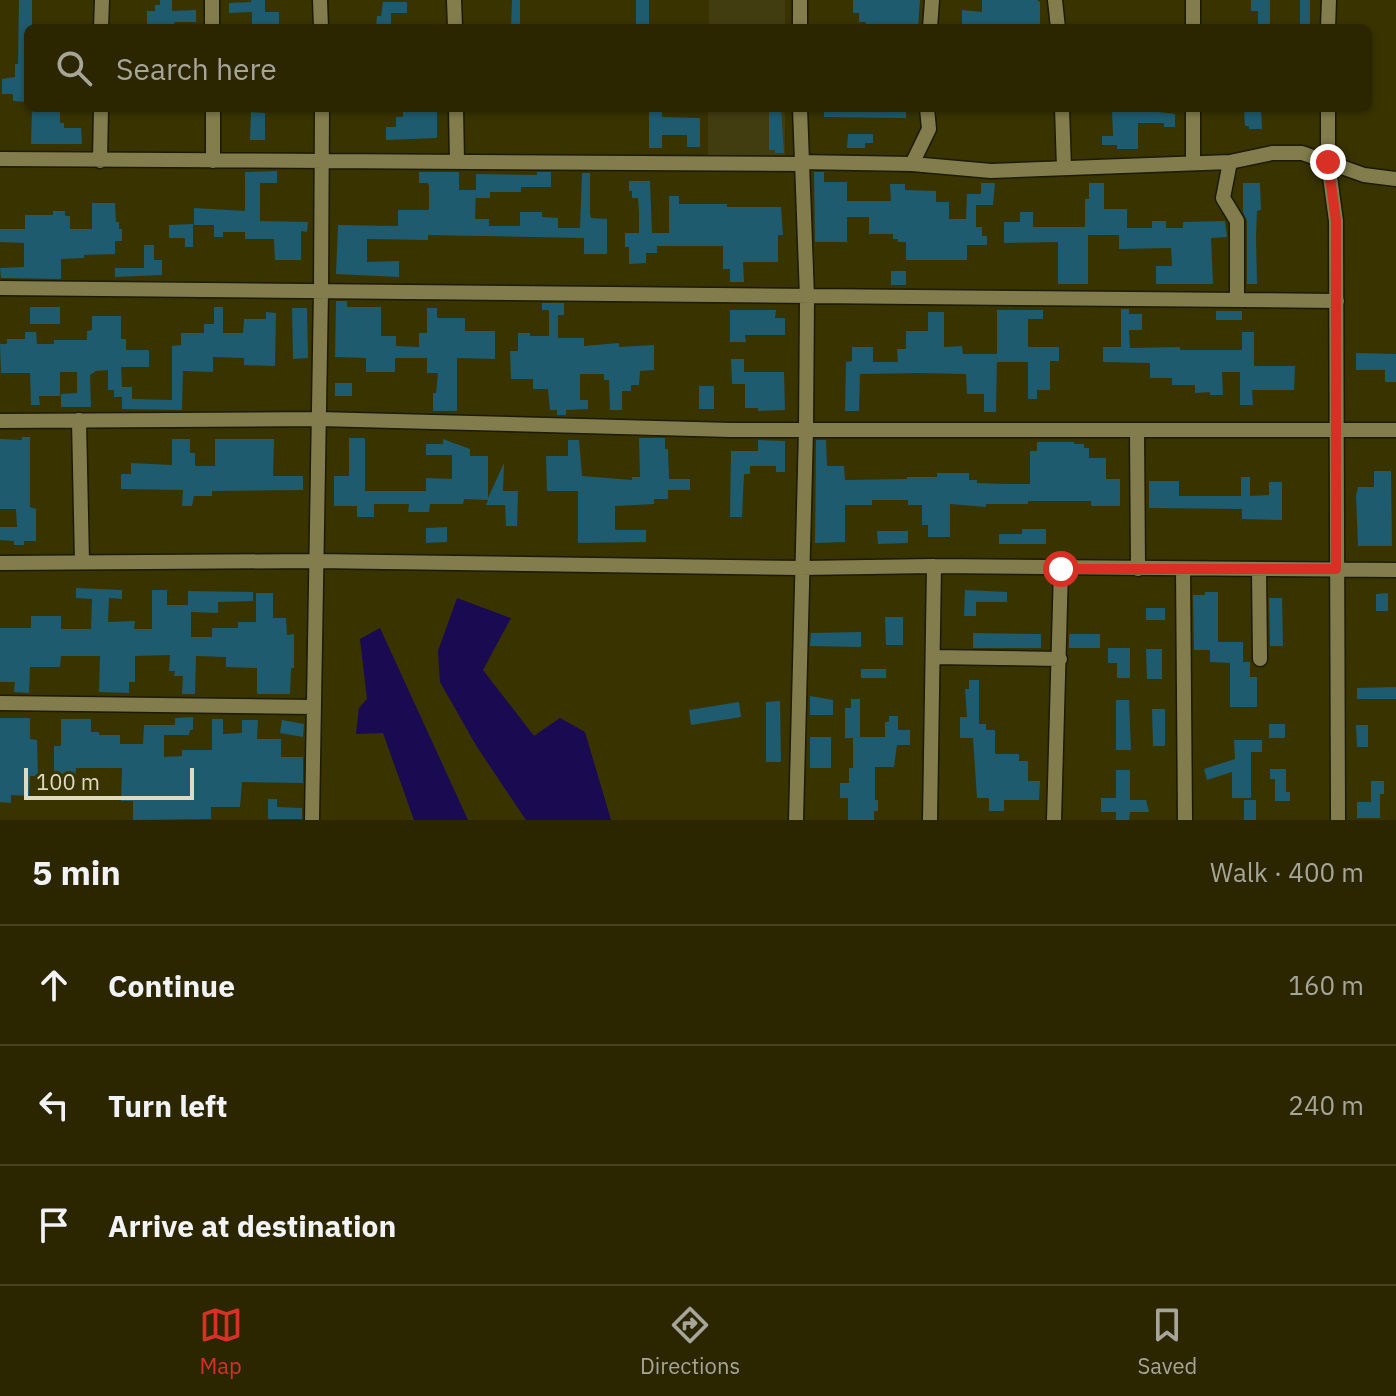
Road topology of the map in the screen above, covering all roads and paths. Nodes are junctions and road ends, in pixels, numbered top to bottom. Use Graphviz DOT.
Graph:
graph roads {
  1 [pos="102,0"];
  2 [pos="212,0"];
  3 [pos="320,0"];
  4 [pos="454,0"];
  5 [pos="800,0"];
  6 [pos="932,0"];
  7 [pos="1055,0"];
  8 [pos="1193,0"];
  9 [pos="1329,0"];
  10 [pos="101,24"];
  11 [pos="212,24"];
  12 [pos="321,24"];
  13 [pos="455,24"];
  14 [pos="800,24"];
  15 [pos="930,24"];
  16 [pos="1058,24"];
  17 [pos="1193,24"];
  18 [pos="1328,24"];
  19 [pos="101,112"];
  20 [pos="213,112"];
  21 [pos="322,112"];
  22 [pos="456,112"];
  23 [pos="800,112"];
  24 [pos="927,112"];
  25 [pos="1062,112"];
  26 [pos="1193,112"];
  27 [pos="1328,112"];
  28 [pos="0,159"];
  29 [pos="100,161"];
  30 [pos="213,161"];
  31 [pos="322,161"];
  32 [pos="457,162"];
  33 [pos="1230,162"];
  34 [pos="1328,162"];
  35 [pos="801,163"];
  36 [pos="1193,163"];
  37 [pos="912,164"];
  38 [pos="1064,168"];
  39 [pos="1396,179"];
  40 [pos="0,288"];
  41 [pos="321,291"];
  42 [pos="807,297"];
  43 [pos="1237,300"];
  44 [pos="1337,301"];
  45 [pos="318,419"];
  46 [pos="79,420"];
  47 [pos="0,421"];
  48 [pos="806,430"];
  49 [pos="1137,430"];
  50 [pos="1396,430"];
  51 [pos="1337,431"];
  52 [pos="315,561"];
  53 [pos="82,562"];
  54 [pos="0,563"];
  55 [pos="934,566"];
  56 [pos="801,568"];
  57 [pos="1061,569"];
  58 [pos="1138,569"];
  59 [pos="1183,569"];
  60 [pos="1259,569"];
  61 [pos="1336,569"];
  62 [pos="1396,570"];
  63 [pos="933,657"];
  64 [pos="1060,659"];
  65 [pos="1260,659"];
  66 [pos="0,703"];
  67 [pos="314,707"];
  68 [pos="312,820"];
  69 [pos="796,820"];
  70 [pos="930,820"];
  71 [pos="1054,820"];
  72 [pos="1185,820"];
  73 [pos="1338,820"];
  1 -- 10 [label="street"];
  2 -- 11 [label="street"];
  3 -- 12 [label="street"];
  4 -- 13 [label="street"];
  5 -- 14 [label="street"];
  6 -- 15 [label="street"];
  7 -- 16 [label="street"];
  8 -- 17 [label="street"];
  9 -- 18 [label="street"];
  19 -- 29 [label="street"];
  20 -- 30 [label="street"];
  21 -- 31 [label="street"];
  22 -- 32 [label="street"];
  23 -- 35 [label="street"];
  24 -- 37 [label="street"];
  25 -- 38 [label="street"];
  26 -- 36 [label="street"];
  27 -- 34 [label="street"];
  28 -- 29 [label="street"];
  29 -- 30 [label="street"];
  30 -- 31 [label="street"];
  31 -- 32 [label="street"];
  31 -- 41 [label="street"];
  32 -- 35 [label="street"];
  33 -- 34 [label="street"];
  33 -- 36 [label="street"];
  33 -- 43 [label="street"];
  34 -- 39 [label="street"];
  34 -- 44 [label="street"];
  35 -- 37 [label="street"];
  35 -- 42 [label="street"];
  36 -- 38 [label="street"];
  37 -- 38 [label="street"];
  40 -- 41 [label="street"];
  41 -- 42 [label="street"];
  41 -- 45 [label="street"];
  42 -- 43 [label="street"];
  42 -- 48 [label="street"];
  43 -- 44 [label="street"];
  44 -- 51 [label="street"];
  45 -- 46 [label="street"];
  45 -- 48 [label="street"];
  45 -- 52 [label="street"];
  46 -- 47 [label="street"];
  46 -- 53 [label="street"];
  48 -- 49 [label="street"];
  48 -- 56 [label="street"];
  49 -- 51 [label="street"];
  49 -- 58 [label="street"];
  50 -- 51 [label="street"];
  51 -- 61 [label="street"];
  52 -- 53 [label="street"];
  52 -- 56 [label="street"];
  52 -- 67 [label="street"];
  53 -- 54 [label="street"];
  55 -- 56 [label="street"];
  55 -- 57 [label="street"];
  55 -- 63 [label="street"];
  56 -- 69 [label="street"];
  57 -- 58 [label="street"];
  57 -- 64 [label="street"];
  58 -- 59 [label="street"];
  59 -- 60 [label="street"];
  59 -- 72 [label="street"];
  60 -- 61 [label="street"];
  60 -- 65 [label="street"];
  61 -- 62 [label="street"];
  61 -- 73 [label="street"];
  63 -- 64 [label="street"];
  63 -- 70 [label="street"];
  64 -- 71 [label="street"];
  66 -- 67 [label="street"];
  67 -- 68 [label="street"];
}
